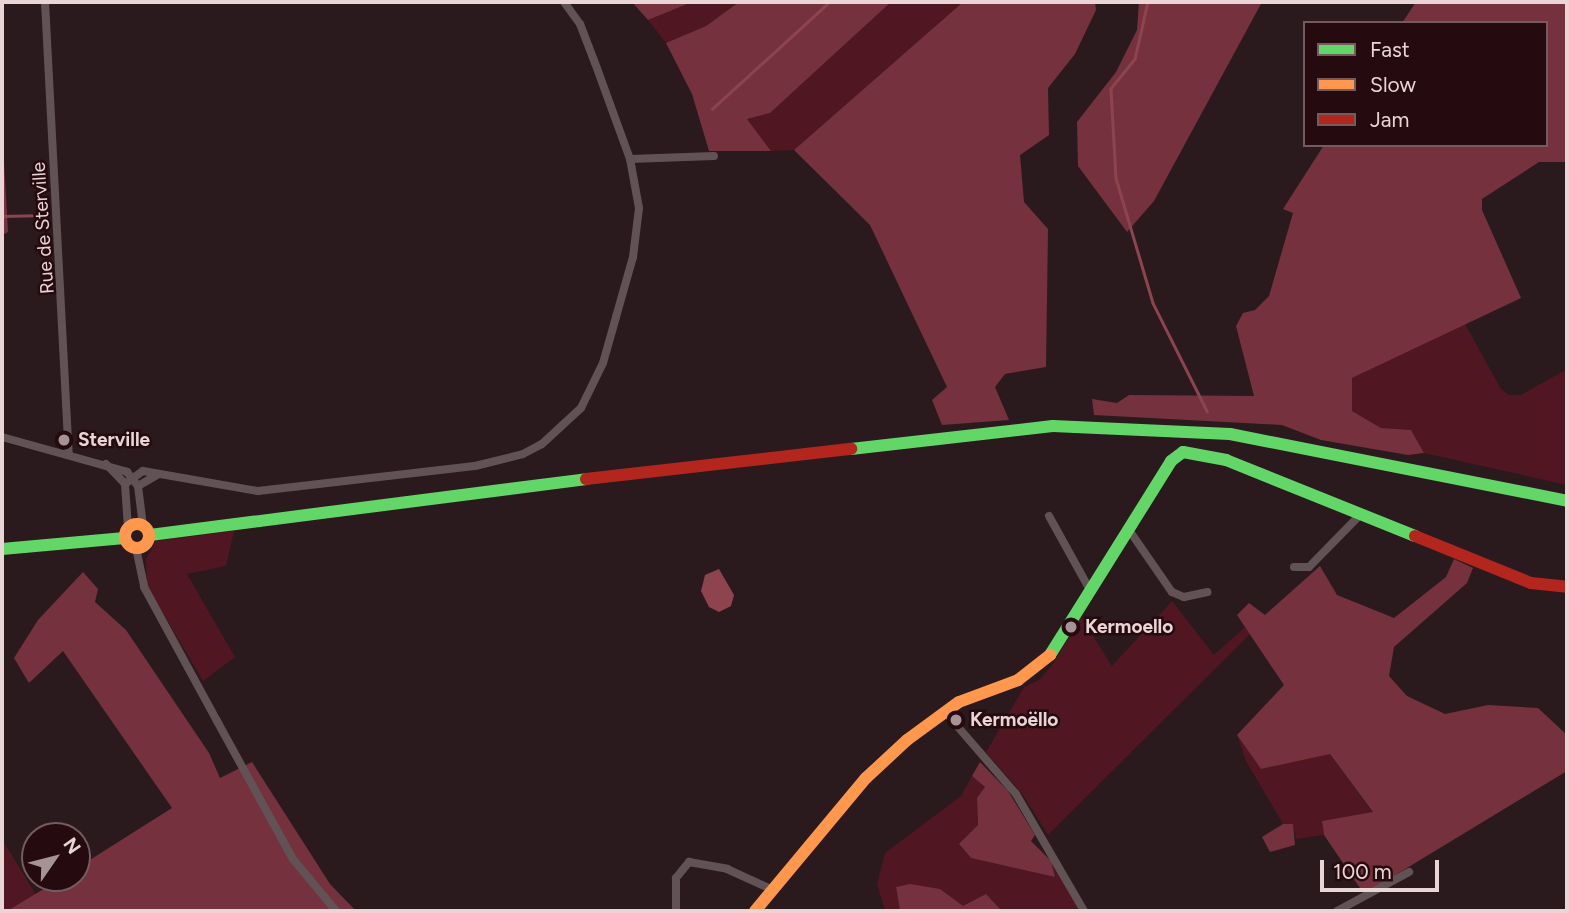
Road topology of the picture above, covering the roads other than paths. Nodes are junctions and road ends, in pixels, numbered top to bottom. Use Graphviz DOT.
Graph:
graph roads {
  1 [pos="45,2"];
  2 [pos="564,2"];
  3 [pos="714,156"];
  4 [pos="630,159"];
  5 [pos="2,437"];
  6 [pos="69,453"];
  7 [pos="106,464"];
  8 [pos="159,474"];
  9 [pos="132,477"];
  10 [pos="125,484"];
  11 [pos="138,486"];
  12 [pos="1567,501"];
  13 [pos="1360,515"];
  14 [pos="1049,516"];
  15 [pos="146,530"];
  16 [pos="1129,530"];
  17 [pos="126,533"];
  18 [pos="136,548"];
  19 [pos="2,549"];
  20 [pos="1294,567"];
  21 [pos="1567,587"];
  22 [pos="1090,590"];
  23 [pos="1207,592"];
  24 [pos="945,712"];
  25 [pos="1409,872"];
  26 [pos="773,890"];
  27 [pos="336,911"];
  28 [pos="676,911"];
  29 [pos="755,911"];
  30 [pos="1084,911"];
  31 [pos="1337,911"];
  1 -- 6 [label="street, Rue de Sterville"];
  2 -- 4 [label="street"];
  3 -- 4 [label="street"];
  4 -- 8 [label="street"];
  5 -- 6 [label="street"];
  6 -- 7 [label="street"];
  7 -- 9 [label="street"];
  7 -- 10 [label="street"];
  8 -- 9 [label="street"];
  8 -- 11 [label="street"];
  9 -- 10 [label="street"];
  9 -- 11 [label="street"];
  10 -- 17 [label="street"];
  11 -- 15 [label="street"];
  12 -- 15 [label="main road"];
  13 -- 16 [label="main road"];
  13 -- 20 [label="street"];
  13 -- 21 [label="main road"];
  14 -- 22 [label="street"];
  15 -- 17 [label="main road"];
  15 -- 18 [label="main road"];
  16 -- 22 [label="main road"];
  16 -- 23 [label="street"];
  17 -- 18 [label="main road"];
  17 -- 19 [label="main road"];
  18 -- 27 [label="street"];
  22 -- 24 [label="main road"];
  24 -- 26 [label="main road"];
  24 -- 30 [label="street"];
  25 -- 31 [label="street"];
  26 -- 28 [label="street"];
  26 -- 29 [label="main road"];
}
